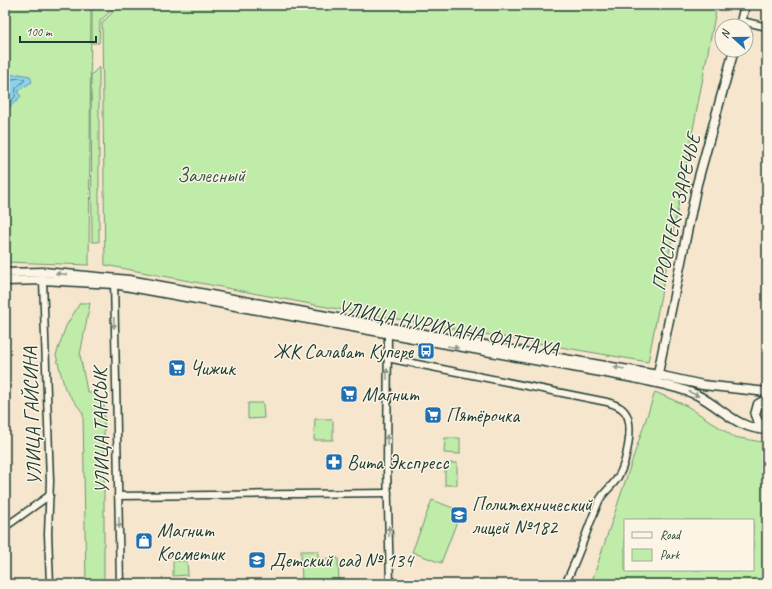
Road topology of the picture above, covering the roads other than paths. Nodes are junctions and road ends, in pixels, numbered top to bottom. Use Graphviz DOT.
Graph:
graph roads {
  1 [pos="745,5"];
  2 [pos="742,18"];
  3 [pos="754,26"];
  4 [pos="767,27"];
  5 [pos="732,58"];
  6 [pos="5,273"];
  7 [pos="43,280"];
  8 [pos="5,281"];
  9 [pos="114,281"];
  10 [pos="388,330"];
  11 [pos="387,358"];
  12 [pos="657,379"];
  13 [pos="767,392"];
  14 [pos="767,399"];
  15 [pos="767,426"];
  16 [pos="767,430"];
  17 [pos="388,493"];
  18 [pos="50,495"];
  19 [pos="118,496"];
  20 [pos="5,527"];
  21 [pos="50,584"];
  22 [pos="120,584"];
  23 [pos="390,584"];
  24 [pos="565,584"];
  1 -- 2 [label="street"];
  3 -- 4 [label="street"];
  5 -- 12 [label="street, ПРОСПЕКТ ЗАРЕЧЬЕ"];
  9 -- 6 [label="street, one-way"];
  7 -- 8 [label="street"];
  7 -- 9 [label="street"];
  7 -- 18 [label="street, УЛИЦА ГАЙСИНА"];
  9 -- 10 [label="street, УЛИЦА НУРИХАНА ФАТТАХА"];
  9 -- 19 [label="street, УЛИЦА ТАНСЫК, one-way"];
  10 -- 11 [label="street"];
  10 -- 12 [label="street, УЛИЦА НУРИХАНА ФАТТАХА"];
  17 -- 11 [label="street, one-way"];
  11 -- 24 [label="street"];
  12 -- 13 [label="street, УЛИЦА НУРИХАНА ФАТТАХА"];
  12 -- 16 [label="street, УЛИЦА НУРИХАНА ФАТТАХА, one-way"];
  14 -- 15 [label="street"];
  17 -- 19 [label="street"];
  23 -- 17 [label="street, one-way"];
  18 -- 20 [label="street, УЛИЦА ГАЙСИНА"];
  18 -- 21 [label="street"];
  19 -- 22 [label="street, УЛИЦА ТАНСЫК, one-way"];
}
